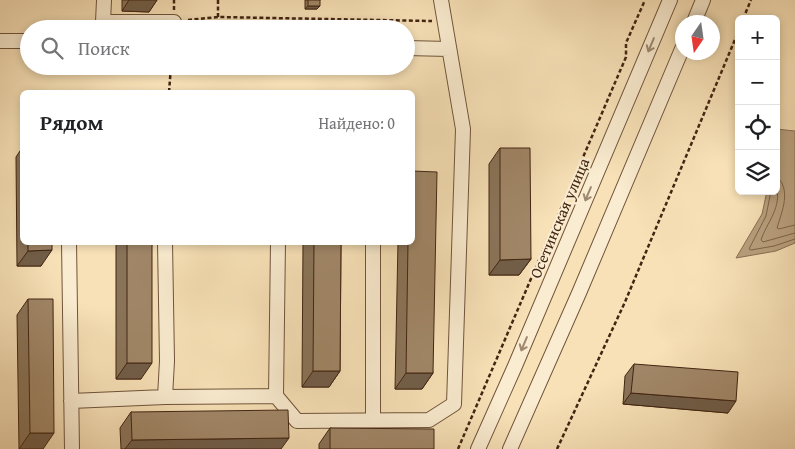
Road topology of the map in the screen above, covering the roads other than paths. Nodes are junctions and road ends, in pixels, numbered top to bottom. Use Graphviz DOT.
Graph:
graph roads {
  1 [pos="104,0"];
  2 [pos="441,0"];
  3 [pos="670,0"];
  4 [pos="703,0"];
  5 [pos="697,15"];
  6 [pos="104,20"];
  7 [pos="0,41"];
  8 [pos="20,41"];
  9 [pos="415,48"];
  10 [pos="449,49"];
  11 [pos="677,60"];
  12 [pos="70,245"];
  13 [pos="165,245"];
  14 [pos="278,245"];
  15 [pos="373,245"];
  16 [pos="276,396"];
  17 [pos="165,397"];
  18 [pos="71,401"];
  19 [pos="373,420"];
  20 [pos="72,449"];
  21 [pos="478,449"];
  22 [pos="510,449"];
  1 -- 6 [label="street"];
  2 -- 10 [label="street"];
  3 -- 21 [label="street, Осетинская улица, one-way"];
  4 -- 5 [label="street"];
  7 -- 8 [label="street"];
  9 -- 10 [label="street"];
  10 -- 19 [label="street"];
  11 -- 22 [label="street"];
  12 -- 18 [label="street"];
  13 -- 17 [label="street"];
  14 -- 16 [label="street"];
  15 -- 19 [label="street"];
  16 -- 17 [label="street"];
  16 -- 19 [label="street"];
  17 -- 18 [label="street"];
  18 -- 20 [label="street"];
}
